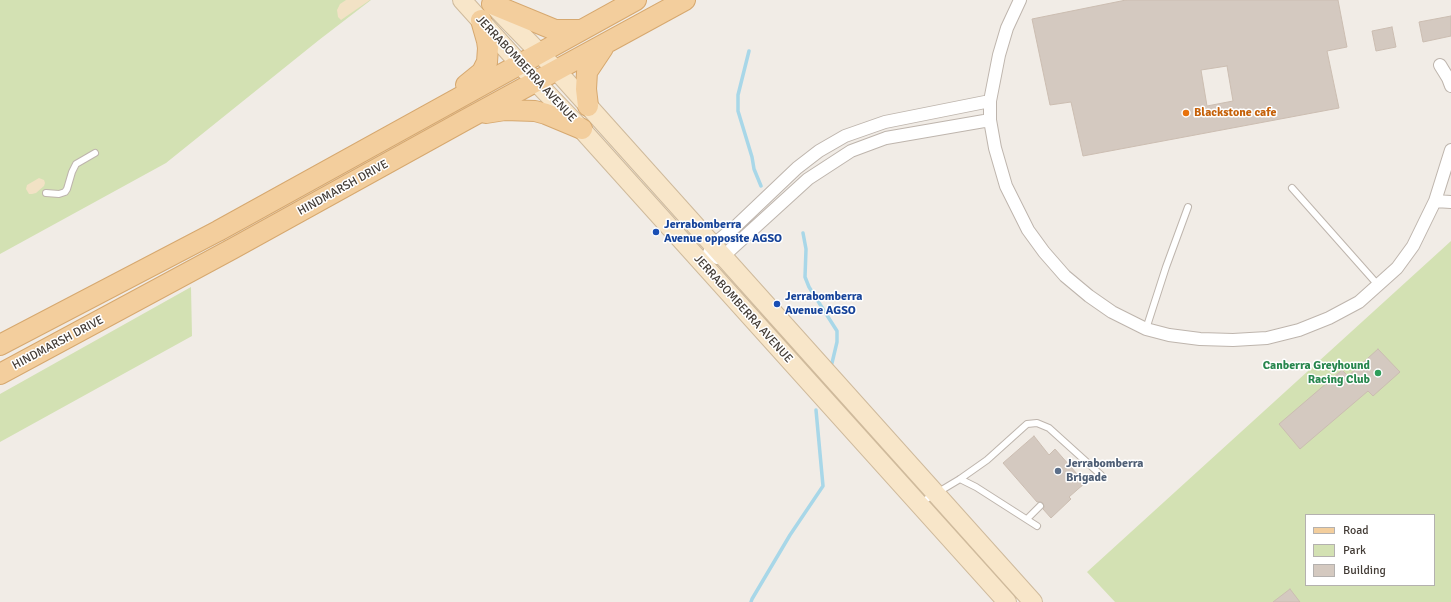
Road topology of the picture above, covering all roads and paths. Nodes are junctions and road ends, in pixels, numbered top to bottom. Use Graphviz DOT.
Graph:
graph roads {
  1 [pos="462,0"];
  2 [pos="636,0"];
  3 [pos="685,0"];
  4 [pos="1020,0"];
  5 [pos="491,2"];
  6 [pos="481,20"];
  7 [pos="581,30"];
  8 [pos="607,43"];
  9 [pos="539,52"];
  10 [pos="520,64"];
  11 [pos="1440,66"];
  12 [pos="556,71"];
  13 [pos="536,82"];
  14 [pos="1451,86"];
  15 [pos="990,101"];
  16 [pos="588,106"];
  17 [pos="467,119"];
  18 [pos="990,120"];
  19 [pos="407,126"];
  20 [pos="582,130"];
  21 [pos="1451,150"];
  22 [pos="95,153"];
  23 [pos="1292,188"];
  24 [pos="46,193"];
  25 [pos="1435,201"];
  26 [pos="1451,202"];
  27 [pos="1188,207"];
  28 [pos="718,250"];
  29 [pos="703,265"];
  30 [pos="741,277"];
  31 [pos="1378,285"];
  32 [pos="727,291"];
  33 [pos="1146,329"];
  34 [pos="0,345"];
  35 [pos="0,374"];
  36 [pos="1101,475"];
  37 [pos="960,479"];
  38 [pos="935,493"];
  39 [pos="919,504"];
  40 [pos="1040,506"];
  41 [pos="1027,519"];
  42 [pos="1037,526"];
  43 [pos="1007,602"];
  44 [pos="1034,602"];
  1 -- 6 [label="street, JERRABOMBERRA AVENUE"];
  2 -- 7 [label="main road, HINDMARSH DRIVE"];
  3 -- 8 [label="main road, HINDMARSH DRIVE"];
  4 -- 15 [label="street"];
  5 -- 7 [label="main road"];
  5 -- 9 [label="street, JERRABOMBERRA AVENUE"];
  6 -- 10 [label="street, JERRABOMBERRA AVENUE"];
  6 -- 19 [label="main road"];
  7 -- 9 [label="main road, HINDMARSH DRIVE"];
  8 -- 12 [label="main road, HINDMARSH DRIVE"];
  8 -- 16 [label="main road"];
  9 -- 10 [label="main road, HINDMARSH DRIVE"];
  9 -- 12 [label="street, JERRABOMBERRA AVENUE"];
  10 -- 13 [label="street, JERRABOMBERRA AVENUE"];
  10 -- 19 [label="main road, HINDMARSH DRIVE"];
  11 -- 14 [label="street"];
  12 -- 13 [label="main road, HINDMARSH DRIVE"];
  12 -- 16 [label="street, JERRABOMBERRA AVENUE"];
  13 -- 17 [label="main road, HINDMARSH DRIVE"];
  13 -- 20 [label="street, JERRABOMBERRA AVENUE"];
  15 -- 18 [label="street"];
  15 -- 28 [label="street"];
  16 -- 28 [label="street, JERRABOMBERRA AVENUE"];
  17 -- 20 [label="main road"];
  17 -- 35 [label="main road, HINDMARSH DRIVE"];
  18 -- 28 [label="street"];
  18 -- 33 [label="street"];
  19 -- 34 [label="main road, HINDMARSH DRIVE"];
  20 -- 29 [label="street, JERRABOMBERRA AVENUE"];
  21 -- 25 [label="street"];
  22 -- 24 [label="lane"];
  23 -- 31 [label="lane"];
  25 -- 26 [label="street"];
  25 -- 31 [label="street"];
  27 -- 33 [label="lane"];
  28 -- 29 [label="street"];
  28 -- 30 [label="street, JERRABOMBERRA AVENUE"];
  29 -- 32 [label="street, JERRABOMBERRA AVENUE"];
  30 -- 32 [label="street"];
  30 -- 38 [label="street, JERRABOMBERRA AVENUE"];
  31 -- 33 [label="street"];
  32 -- 39 [label="street, JERRABOMBERRA AVENUE"];
  36 -- 37 [label="lane"];
  37 -- 38 [label="lane"];
  37 -- 41 [label="lane"];
  38 -- 39 [label="lane"];
  38 -- 44 [label="street, JERRABOMBERRA AVENUE"];
  39 -- 43 [label="street, JERRABOMBERRA AVENUE"];
  40 -- 41 [label="lane"];
  41 -- 42 [label="lane"];
}
